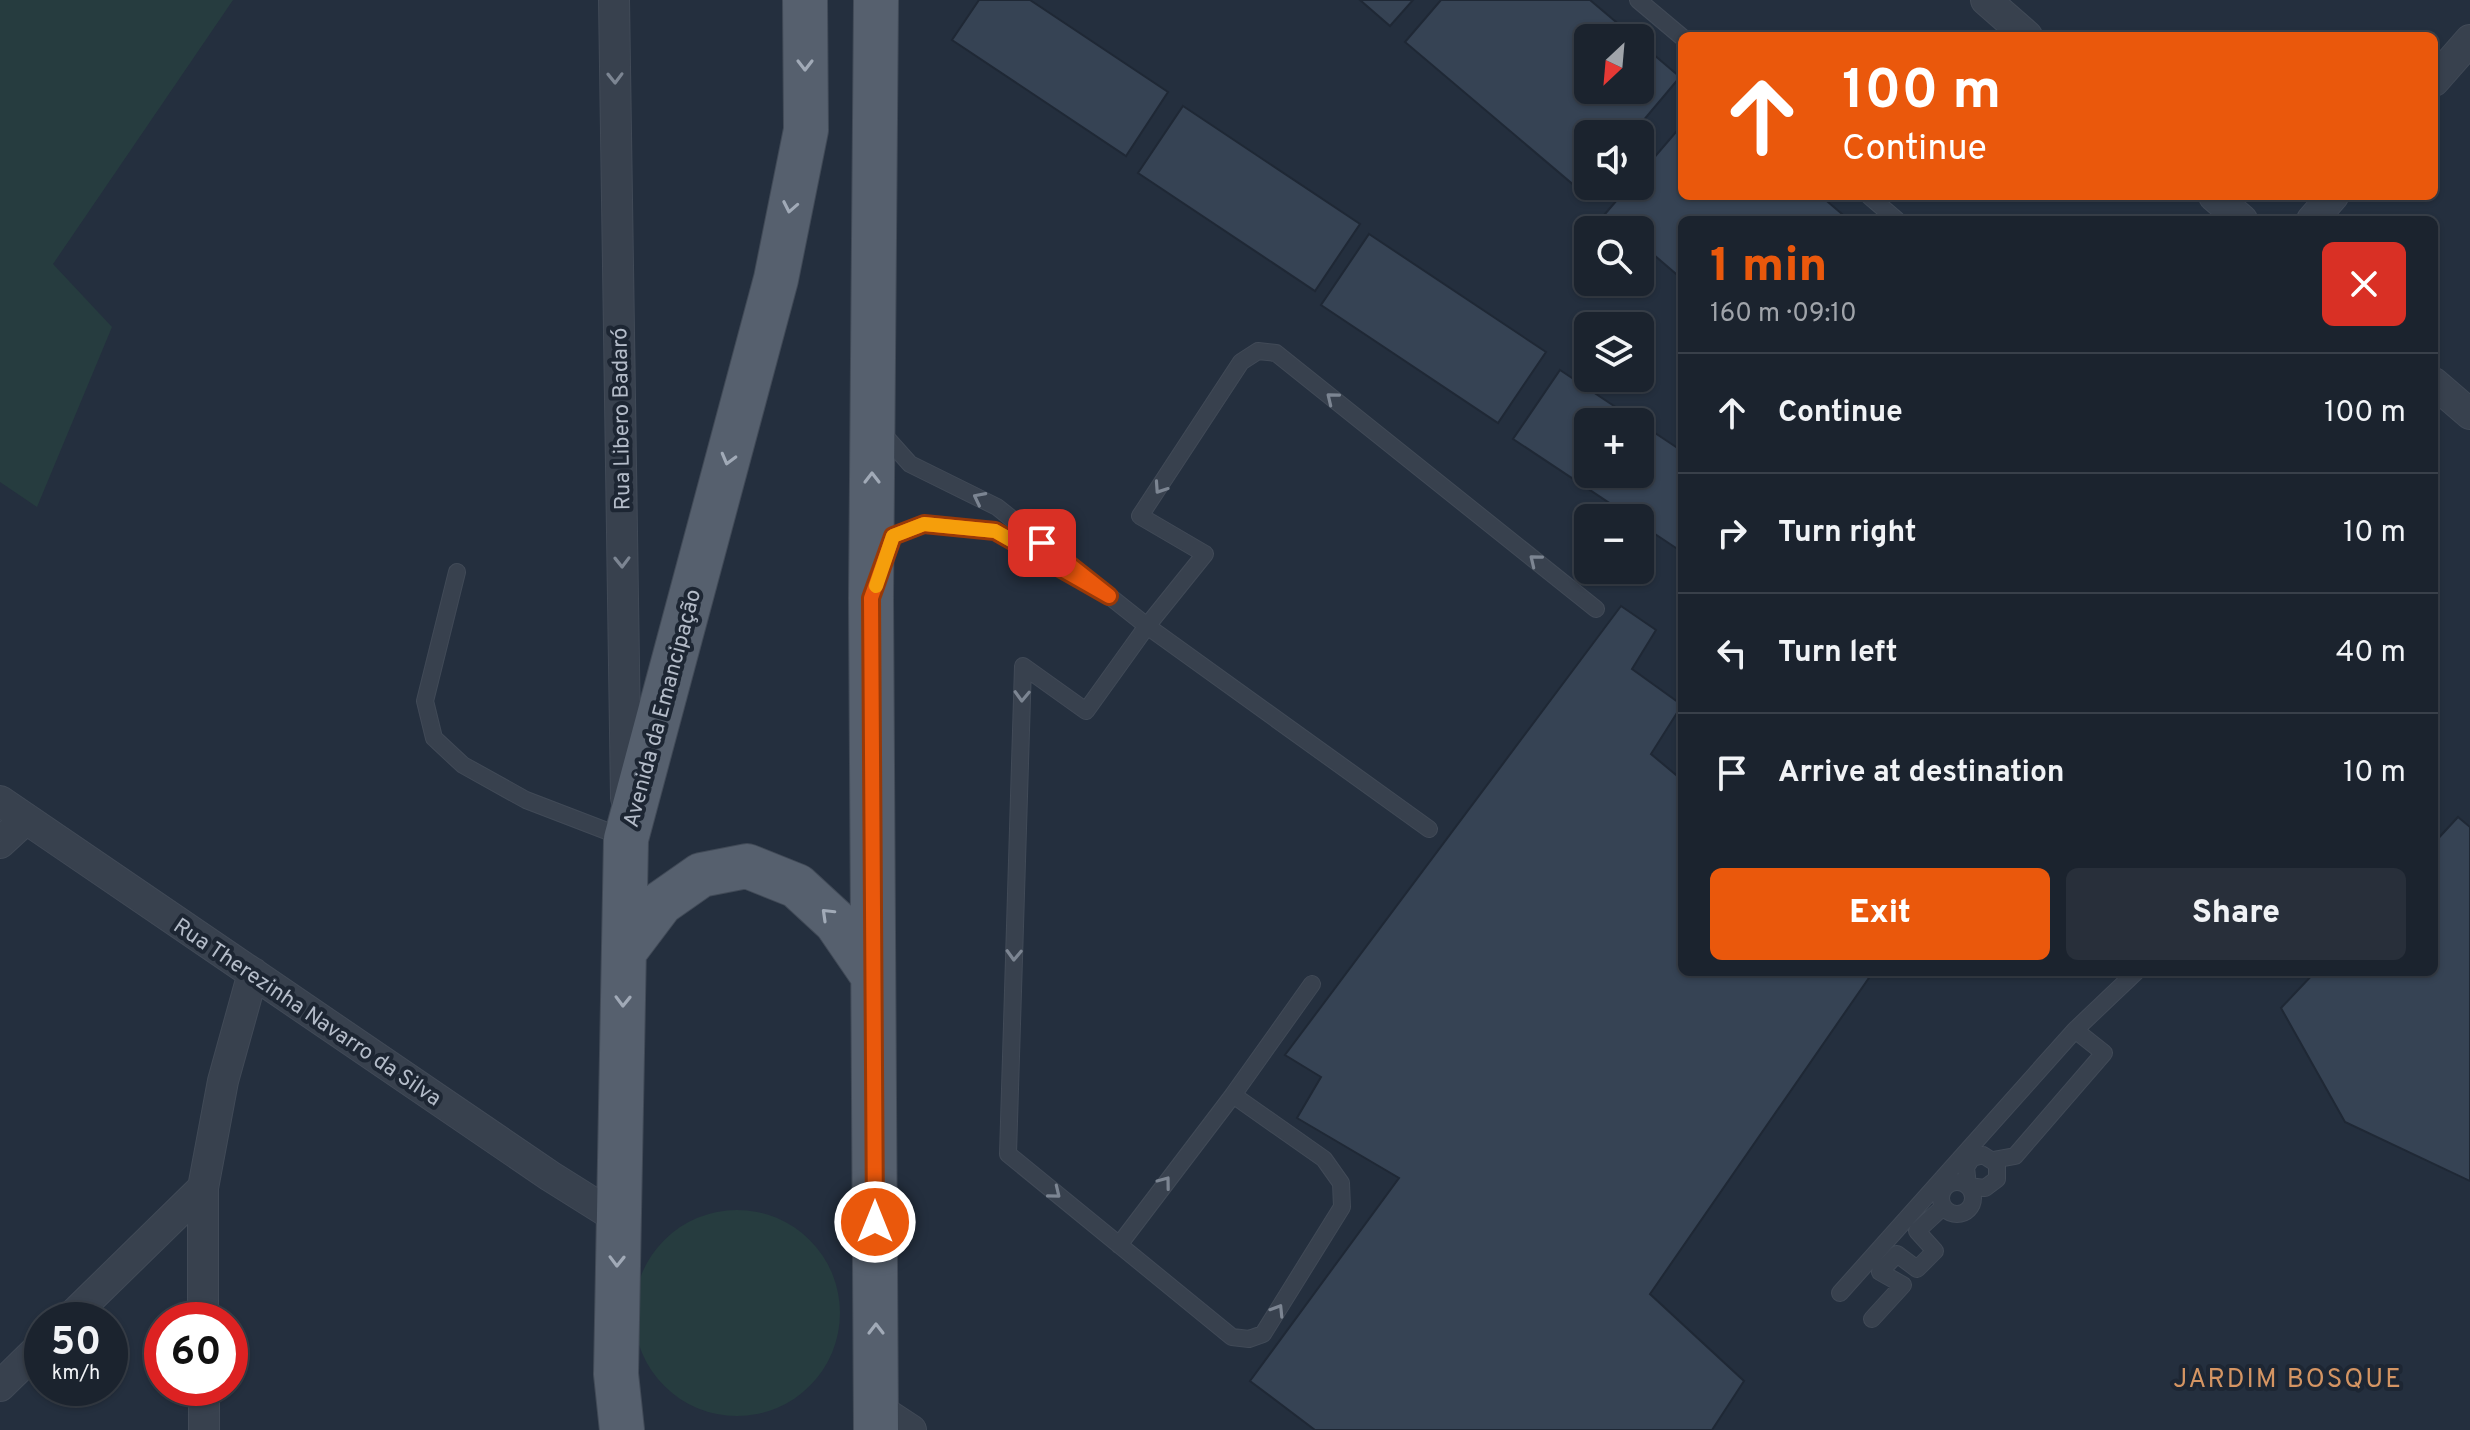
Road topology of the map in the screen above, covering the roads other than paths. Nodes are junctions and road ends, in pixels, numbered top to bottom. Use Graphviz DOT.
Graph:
graph roads {
  1 [pos="614,0"];
  2 [pos="805,0"];
  3 [pos="876,0"];
  4 [pos="893,0"];
  5 [pos="1638,0"];
  6 [pos="1986,0"];
  7 [pos="2022,32"];
  8 [pos="1678,34"];
  9 [pos="2470,40"];
  10 [pos="2438,76"];
  11 [pos="875,104"];
  12 [pos="1874,200"];
  13 [pos="2219,200"];
  14 [pos="2330,200"];
  15 [pos="1892,216"];
  16 [pos="2237,216"];
  17 [pos="2316,216"];
  18 [pos="873,381"];
  19 [pos="2438,386"];
  20 [pos="2470,414"];
  21 [pos="457,572"];
  22 [pos="1109,596"];
  23 [pos="871,598"];
  24 [pos="1596,609"];
  25 [pos="1147,626"];
  26 [pos="0,801"];
  27 [pos="26,819"];
  28 [pos="1429,829"];
  29 [pos="626,839"];
  30 [pos="0,843"];
  31 [pos="624,952"];
  32 [pos="253,973"];
  33 [pos="873,976"];
  34 [pos="2132,976"];
  35 [pos="1312,984"];
  36 [pos="2075,1030"];
  37 [pos="1233,1095"];
  38 [pos="1993,1160"];
  39 [pos="1968,1186"];
  40 [pos="203,1188"];
  41 [pos="617,1218"];
  42 [pos="1119,1245"];
  43 [pos="1840,1293"];
  44 [pos="86,1302"];
  45 [pos="203,1302"];
  46 [pos="1872,1319"];
  47 [pos="24,1363"];
  48 [pos="616,1374"];
  49 [pos="0,1386"];
  50 [pos="204,1406"];
  51 [pos="888,1422"];
  52 [pos="204,1430"];
  53 [pos="612,1430"];
  54 [pos="622,1430"];
  1 -- 29 [label="street, Rua Libero Badaró, one-way"];
  2 -- 29 [label="main road, Avenida da Emancipação, one-way"];
  3 -- 11 [label="main road"];
  4 -- 11 [label="lane"];
  5 -- 8 [label="lane"];
  6 -- 7 [label="street"];
  9 -- 10 [label="street"];
  11 -- 18 [label="main road"];
  12 -- 15 [label="lane"];
  13 -- 16 [label="street"];
  14 -- 17 [label="street"];
  22 -- 18 [label="lane, one-way"];
  23 -- 18 [label="main road, one-way"];
  19 -- 20 [label="street"];
  21 -- 29 [label="lane"];
  22 -- 23 [label="lane"];
  22 -- 25 [label="lane"];
  23 -- 33 [label="main road"];
  24 -- 25 [label="lane, one-way"];
  25 -- 28 [label="lane"];
  25 -- 42 [label="lane, one-way"];
  26 -- 27 [label="street, Rua Therezinha Navarro da Silva"];
  27 -- 30 [label="street"];
  27 -- 32 [label="street, Rua Therezinha Navarro da Silva"];
  29 -- 31 [label="main road, Avenida da Emancipação"];
  33 -- 31 [label="main road, one-way"];
  31 -- 41 [label="main road, Avenida da Emancipação, one-way"];
  32 -- 40 [label="street"];
  32 -- 41 [label="street, Rua Therezinha Navarro da Silva"];
  51 -- 33 [label="main road, one-way"];
  34 -- 36 [label="lane"];
  35 -- 37 [label="lane"];
  36 -- 38 [label="lane"];
  36 -- 43 [label="lane"];
  42 -- 37 [label="lane, one-way"];
  42 -- 37 [label="lane, one-way"];
  38 -- 39 [label="lane"];
  38 -- 39 [label="lane"];
  39 -- 46 [label="lane"];
  40 -- 44 [label="street"];
  40 -- 45 [label="street"];
  41 -- 48 [label="main road, Avenida da Emancipação, one-way"];
  47 -- 49 [label="street"];
  48 -- 53 [label="street"];
  48 -- 54 [label="main road, Avenida da Emancipação"];
  50 -- 52 [label="street"];
}
